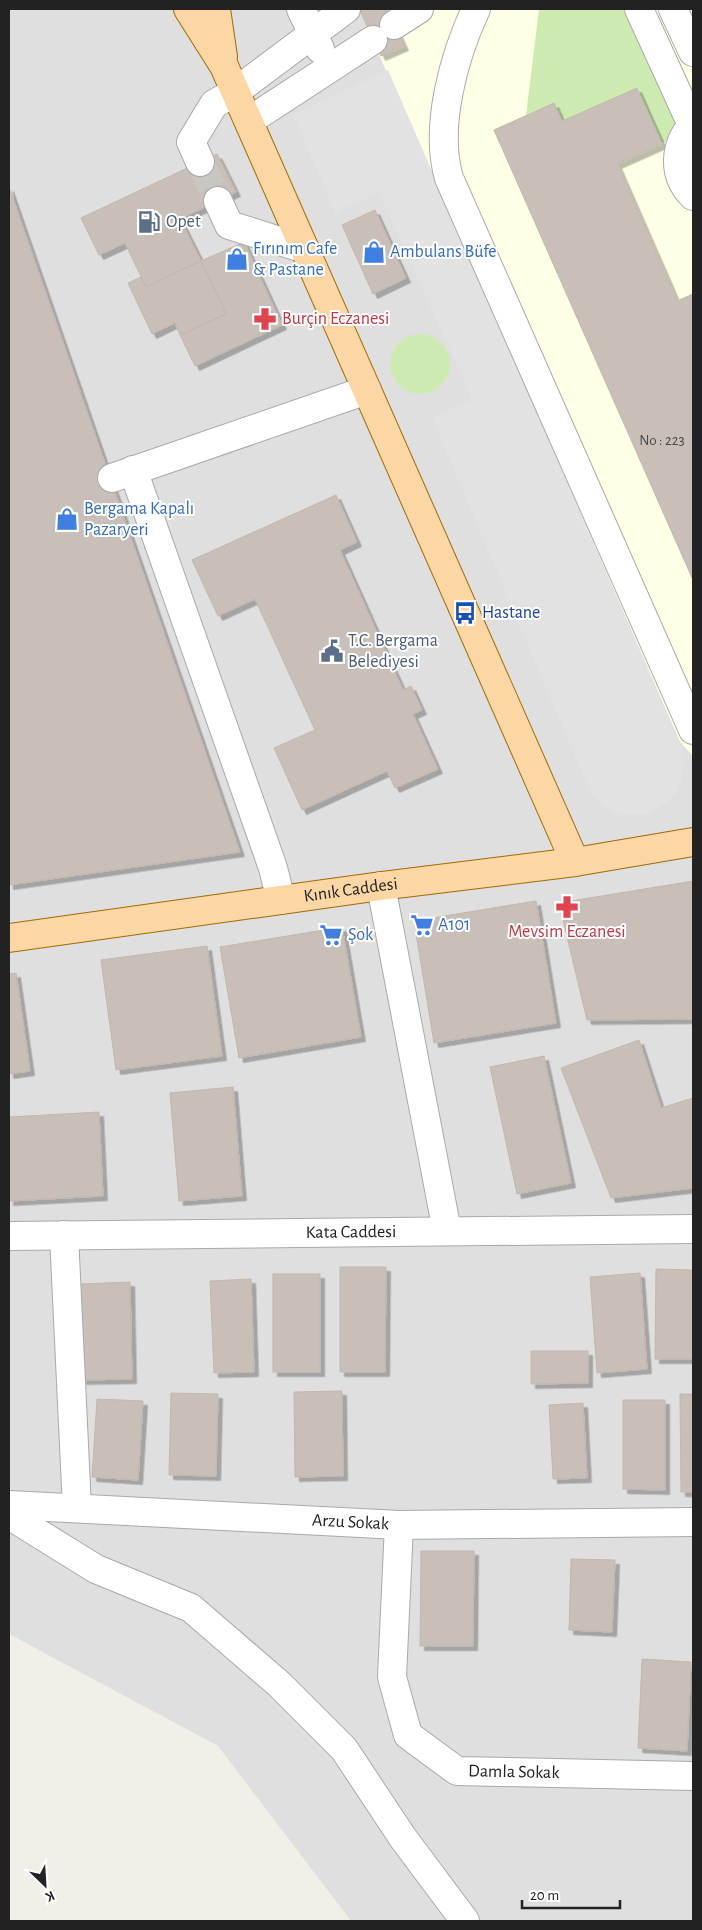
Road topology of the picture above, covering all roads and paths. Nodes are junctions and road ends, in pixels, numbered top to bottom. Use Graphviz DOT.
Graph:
graph roads {
  1 [pos="188,9"];
  2 [pos="216,9"];
  3 [pos="301,9"];
  4 [pos="346,9"];
  5 [pos="419,9"];
  6 [pos="476,9"];
  7 [pos="639,9"];
  8 [pos="673,9"];
  9 [pos="313,34"];
  10 [pos="693,52"];
  11 [pos="224,66"];
  12 [pos="328,69"];
  13 [pos="235,92"];
  14 [pos="248,121"];
  15 [pos="693,124"];
  16 [pos="200,162"];
  17 [pos="693,196"];
  18 [pos="218,201"];
  19 [pos="305,250"];
  20 [pos="367,390"];
  21 [pos="693,730"];
  22 [pos="693,842"];
  23 [pos="575,862"];
  24 [pos="381,886"];
  25 [pos="281,900"];
  26 [pos="9,938"];
  27 [pos="693,1229"];
  28 [pos="447,1231"];
  29 [pos="64,1235"];
  30 [pos="9,1236"];
  31 [pos="9,1505"];
  32 [pos="77,1508"];
  33 [pos="9,1515"];
  34 [pos="693,1522"];
  35 [pos="399,1524"];
  36 [pos="693,1776"];
  37 [pos="465,1921"];
  1 -- 11 [label="main road"];
  2 -- 11 [label="main road"];
  3 -- 9 [label="street"];
  4 -- 9 [label="street"];
  5 -- 12 [label="street"];
  6 -- 21 [label="street"];
  7 -- 15 [label="street"];
  8 -- 10 [label="street"];
  9 -- 12 [label="street"];
  9 -- 13 [label="street"];
  11 -- 13 [label="main road"];
  12 -- 14 [label="street"];
  13 -- 14 [label="main road"];
  13 -- 16 [label="street"];
  14 -- 19 [label="main road"];
  15 -- 17 [label="street"];
  18 -- 19 [label="street"];
  19 -- 20 [label="main road"];
  20 -- 23 [label="main road"];
  20 -- 25 [label="street"];
  22 -- 23 [label="main road, Kınık Caddesi"];
  23 -- 24 [label="main road, Kınık Caddesi"];
  24 -- 25 [label="main road, Kınık Caddesi"];
  24 -- 28 [label="street"];
  25 -- 26 [label="main road, Kınık Caddesi"];
  27 -- 28 [label="street, Kata Caddesi"];
  28 -- 29 [label="street, Kata Caddesi"];
  29 -- 30 [label="street, Kata Caddesi"];
  29 -- 32 [label="street"];
  31 -- 32 [label="street, Arzu Sokak"];
  32 -- 35 [label="street, Arzu Sokak"];
  33 -- 37 [label="street"];
  34 -- 35 [label="street, Arzu Sokak"];
  35 -- 36 [label="street, Damla Sokak"];
}
